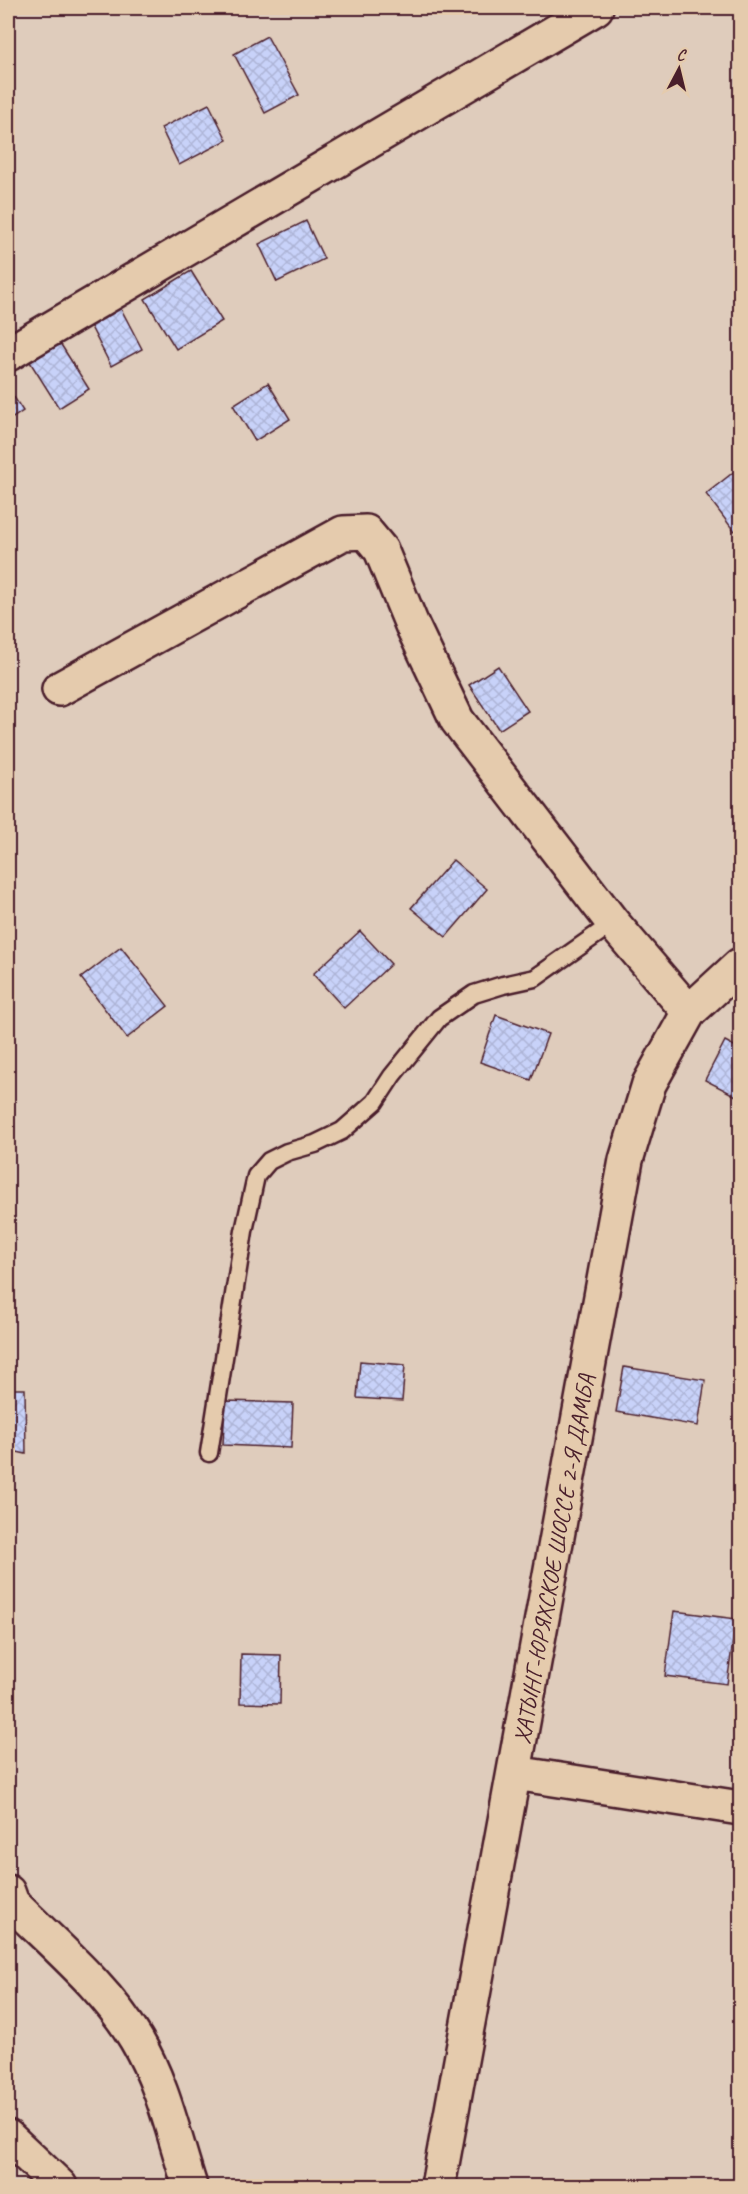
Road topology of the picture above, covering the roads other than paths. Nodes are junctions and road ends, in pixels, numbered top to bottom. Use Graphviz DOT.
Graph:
graph roads {
  1 [pos="596,8"];
  2 [pos="8,354"];
  3 [pos="59,689"];
  4 [pos="613,923"];
  5 [pos="741,965"];
  6 [pos="689,1012"];
  7 [pos="209,1453"];
  8 [pos="515,1773"];
  9 [pos="741,1808"];
  10 [pos="8,1892"];
  11 [pos="8,2137"];
  12 [pos="60,2187"];
  13 [pos="190,2187"];
  14 [pos="438,2187"];
  1 -- 2 [label="street"];
  3 -- 4 [label="street"];
  4 -- 6 [label="street"];
  4 -- 7 [label="lane"];
  5 -- 6 [label="street, ХАТЫНГ-ЮРЯХСКОЕ ШОССЕ 2-Я ДАМБА"];
  6 -- 8 [label="street, ХАТЫНГ-ЮРЯХСКОЕ ШОССЕ 2-Я ДАМБА"];
  8 -- 9 [label="street"];
  8 -- 14 [label="street, ХАТЫНГ-ЮРЯХСКОЕ ШОССЕ 2-Я ДАМБА"];
  10 -- 13 [label="street"];
  11 -- 12 [label="street"];
}
